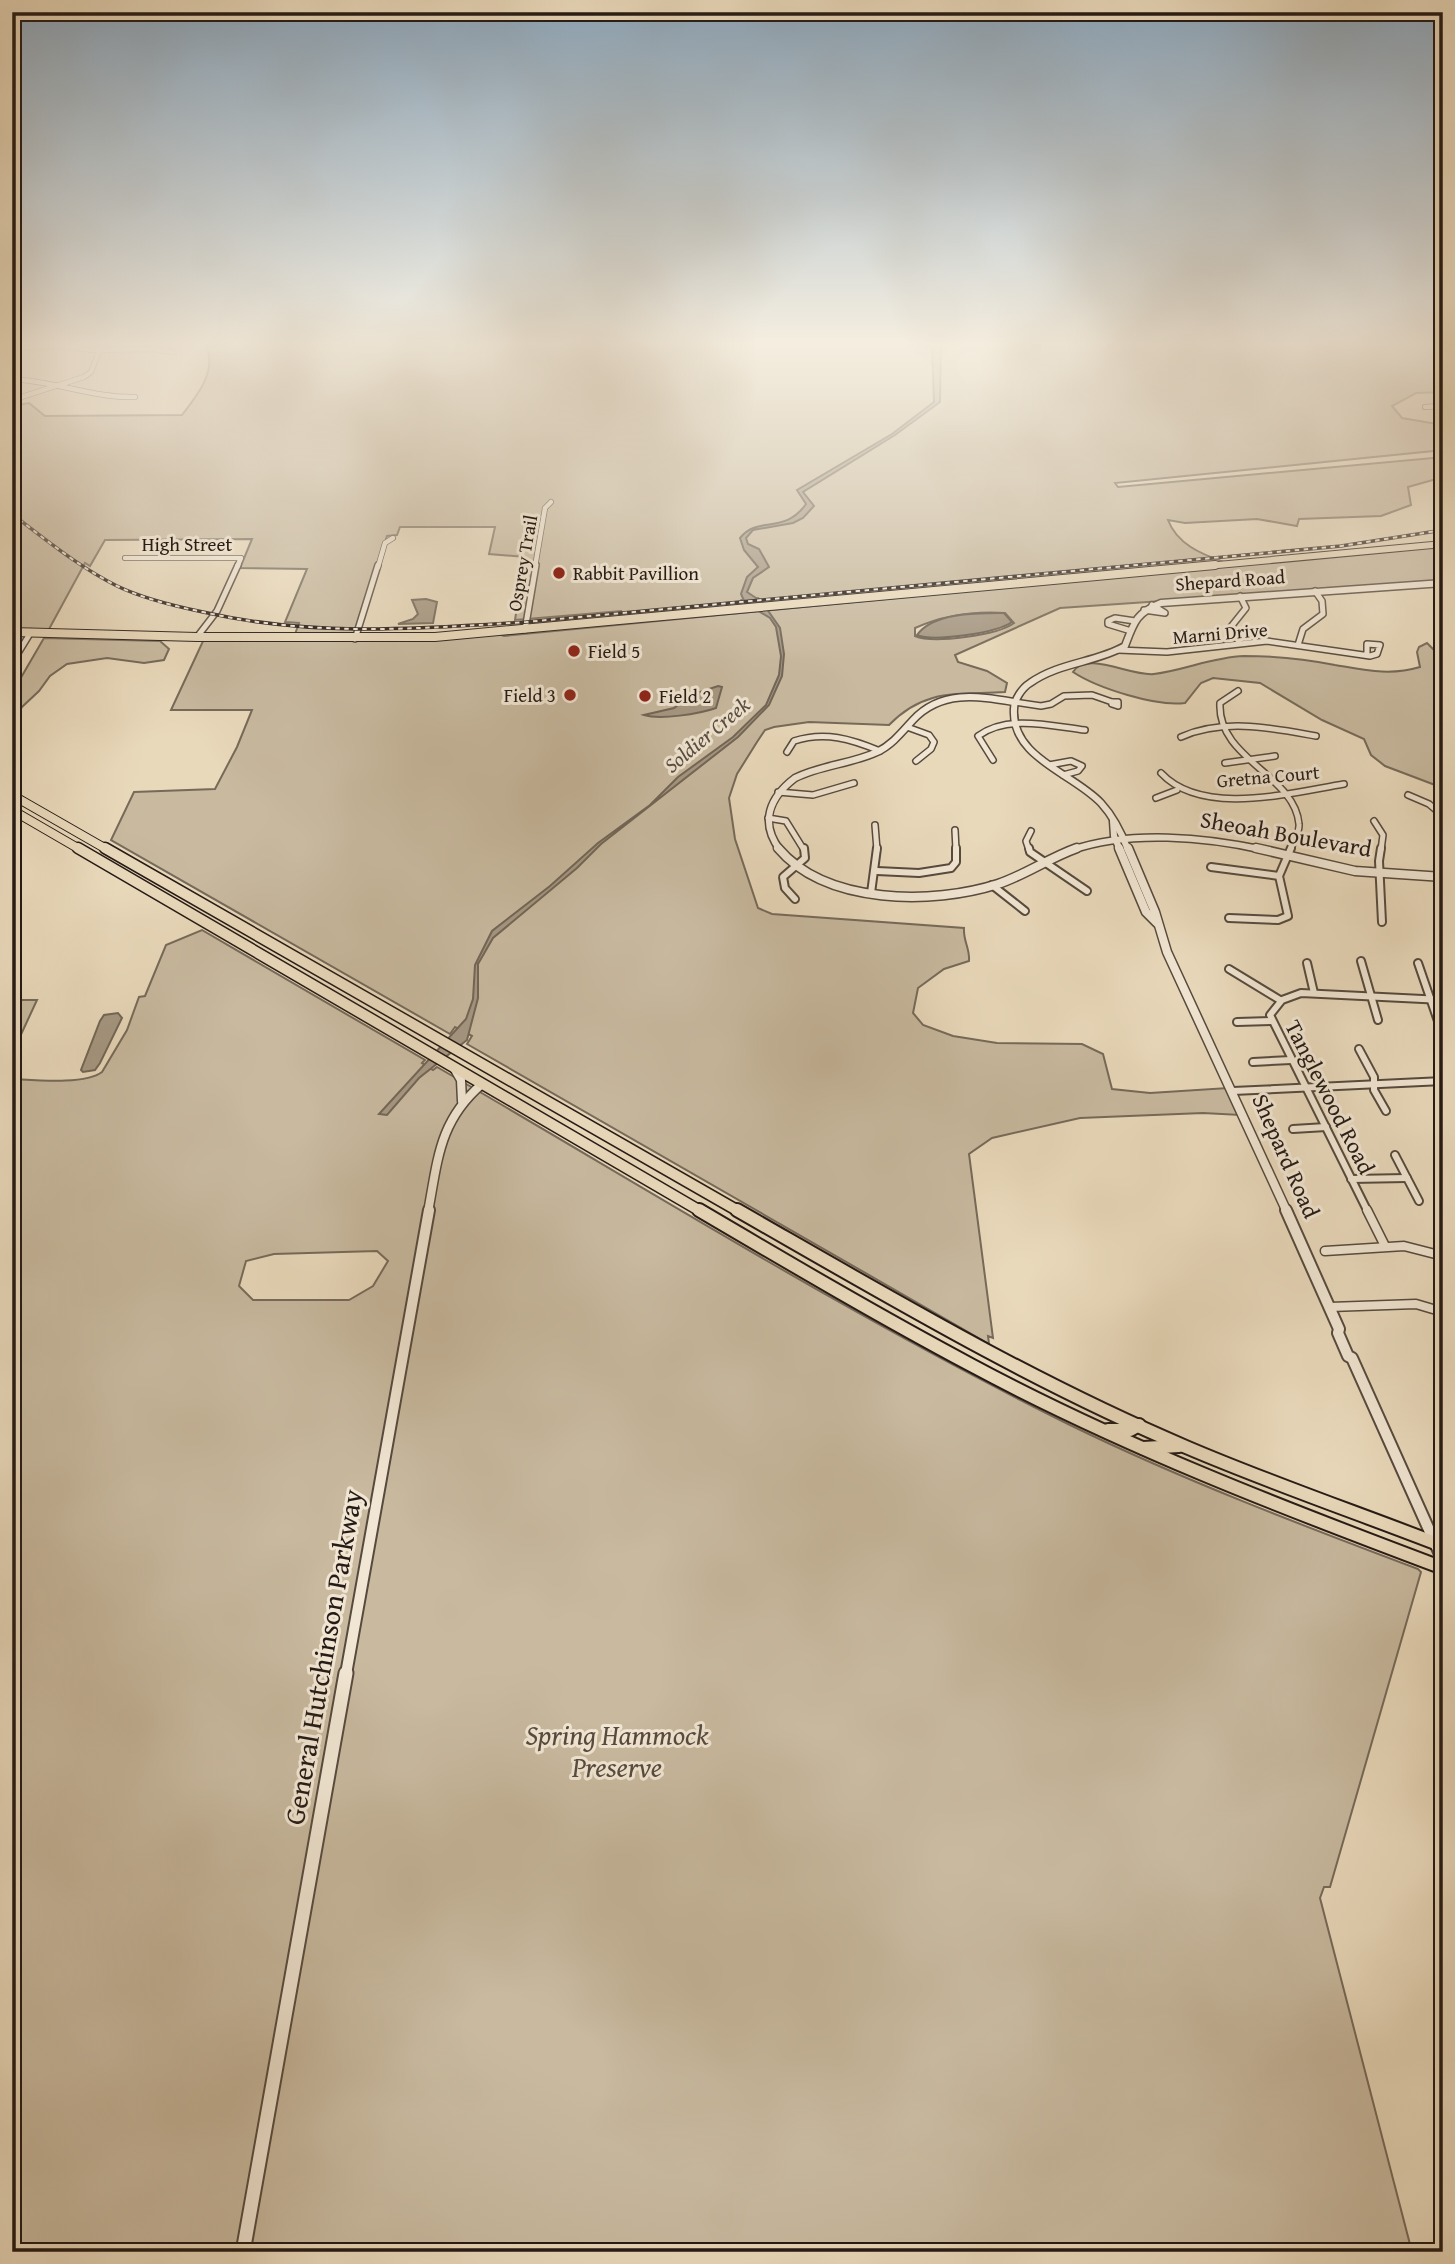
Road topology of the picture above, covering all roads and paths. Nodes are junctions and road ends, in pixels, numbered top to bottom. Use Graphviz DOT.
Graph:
graph roads {
  1 [pos="551,502"];
  2 [pos="393,538"];
  3 [pos="1443,544"];
  4 [pos="125,558"];
  5 [pos="1443,583"];
  6 [pos="1315,591"];
  7 [pos="1240,596"];
  8 [pos="1152,605"];
  9 [pos="1144,610"];
  10 [pos="1135,621"];
  11 [pos="525,630"];
  12 [pos="1131,631"];
  13 [pos="12,632"];
  14 [pos="31,632"];
  15 [pos="197,638"];
  16 [pos="355,639"];
  17 [pos="1239,642"];
  18 [pos="1298,645"];
  19 [pos="1118,650"];
  20 [pos="1367,655"];
  21 [pos="12,663"];
  22 [pos="1238,691"];
  23 [pos="1014,702"];
  24 [pos="1112,702"];
  25 [pos="1013,724"];
  26 [pos="907,727"];
  27 [pos="1224,727"];
  28 [pos="1084,730"];
  29 [pos="1316,736"];
  30 [pos="1181,737"];
  31 [pos="880,751"];
  32 [pos="787,752"];
  33 [pos="1275,756"];
  34 [pos="1250,760"];
  35 [pos="916,761"];
  36 [pos="993,761"];
  37 [pos="1225,763"];
  38 [pos="1049,765"];
  39 [pos="1161,772"];
  40 [pos="1063,775"];
  41 [pos="854,783"];
  42 [pos="1344,784"];
  43 [pos="1177,790"];
  44 [pos="778,792"];
  45 [pos="1282,792"];
  46 [pos="12,795"];
  47 [pos="1408,795"];
  48 [pos="1156,798"];
  49 [pos="12,810"];
  50 [pos="1443,816"];
  51 [pos="768,818"];
  52 [pos="1374,821"];
  53 [pos="875,825"];
  54 [pos="956,830"];
  55 [pos="1031,831"];
  56 [pos="1119,838"];
  57 [pos="1287,853"];
  58 [pos="1043,862"];
  59 [pos="796,865"];
  60 [pos="1211,867"];
  61 [pos="877,871"];
  62 [pos="1379,872"];
  63 [pos="1443,875"];
  64 [pos="1279,876"];
  65 [pos="992,885"];
  66 [pos="1087,891"];
  67 [pos="871,892"];
  68 [pos="795,899"];
  69 [pos="1025,911"];
  70 [pos="1230,918"];
  71 [pos="1382,922"];
  72 [pos="1158,925"];
  73 [pos="1361,961"];
  74 [pos="1307,963"];
  75 [pos="1418,963"];
  76 [pos="1229,969"];
  77 [pos="1314,993"];
  78 [pos="1371,996"];
  79 [pos="1280,999"];
  80 [pos="1430,999"];
  81 [pos="1443,1000"];
  82 [pos="1378,1020"];
  83 [pos="1271,1021"];
  84 [pos="1237,1022"];
  85 [pos="1439,1024"];
  86 [pos="1359,1049"];
  87 [pos="474,1060"];
  88 [pos="1291,1060"];
  89 [pos="1253,1062"];
  90 [pos="450,1065"];
  91 [pos="1443,1081"];
  92 [pos="1374,1083"];
  93 [pos="482,1084"];
  94 [pos="521,1087"];
  95 [pos="1306,1087"];
  96 [pos="1233,1091"];
  97 [pos="461,1102"];
  98 [pos="1386,1111"];
  99 [pos="1326,1127"];
  100 [pos="1293,1129"];
  101 [pos="1395,1155"];
  102 [pos="1407,1178"];
  103 [pos="1351,1179"];
  104 [pos="1419,1201"];
  105 [pos="1385,1246"];
  106 [pos="1325,1251"];
  107 [pos="1443,1256"];
  108 [pos="1330,1307"];
  109 [pos="1443,1312"];
  110 [pos="1139,1425"];
  111 [pos="1099,1429"];
  112 [pos="1185,1447"];
  113 [pos="1143,1448"];
  114 [pos="1439,1545"];
  115 [pos="1443,1561"];
  116 [pos="1443,1568"];
  117 [pos="243,2252"];
  1 -- 11 [label="street, Osprey Trail"];
  2 -- 16 [label="street"];
  3 -- 11 [label="main road"];
  4 -- 15 [label="street, High Street"];
  5 -- 6 [label="street, Shepard Road"];
  6 -- 7 [label="street, Shepard Road"];
  6 -- 18 [label="street"];
  7 -- 8 [label="street, Shepard Road"];
  7 -- 17 [label="street"];
  8 -- 9 [label="street, Shepard Road"];
  8 -- 9 [label="street"];
  9 -- 10 [label="street, Shepard Road"];
  10 -- 12 [label="street, Shepard Road"];
  10 -- 12 [label="street"];
  11 -- 16 [label="main road"];
  12 -- 19 [label="street, Shepard Road"];
  13 -- 14 [label="main road"];
  14 -- 15 [label="main road"];
  14 -- 21 [label="street"];
  15 -- 16 [label="main road"];
  17 -- 18 [label="street, Marni Drive"];
  17 -- 19 [label="street, Marni Drive"];
  18 -- 20 [label="street, Marni Drive"];
  19 -- 23 [label="street"];
  22 -- 27 [label="street"];
  23 -- 24 [label="street"];
  23 -- 25 [label="street"];
  23 -- 26 [label="street"];
  25 -- 28 [label="street"];
  25 -- 36 [label="street"];
  25 -- 38 [label="street, Shepard Road"];
  26 -- 31 [label="street"];
  26 -- 35 [label="street"];
  27 -- 29 [label="street"];
  27 -- 30 [label="street"];
  27 -- 34 [label="street"];
  31 -- 32 [label="street"];
  31 -- 44 [label="street"];
  33 -- 34 [label="street"];
  34 -- 37 [label="street"];
  34 -- 45 [label="street"];
  38 -- 40 [label="street, Shepard Road"];
  38 -- 40 [label="street"];
  39 -- 43 [label="street"];
  40 -- 56 [label="street, Shepard Road"];
  41 -- 44 [label="street"];
  42 -- 45 [label="street, Gretna Court"];
  43 -- 45 [label="street, Gretna Court"];
  43 -- 48 [label="street"];
  44 -- 51 [label="street"];
  45 -- 57 [label="street"];
  46 -- 87 [label="main road"];
  47 -- 50 [label="street"];
  49 -- 90 [label="main road"];
  51 -- 59 [label="street"];
  51 -- 59 [label="street"];
  52 -- 62 [label="street"];
  53 -- 61 [label="street"];
  54 -- 61 [label="street"];
  55 -- 58 [label="street"];
  56 -- 57 [label="street, Sheoah Boulevard"];
  56 -- 58 [label="street, Sheoah Boulevard"];
  56 -- 72 [label="street, Shepard Road"];
  57 -- 62 [label="street, Sheoah Boulevard"];
  57 -- 64 [label="street"];
  58 -- 65 [label="street, Sheoah Boulevard"];
  58 -- 66 [label="street"];
  59 -- 67 [label="street, Sheoah Boulevard"];
  59 -- 68 [label="street"];
  60 -- 64 [label="street"];
  61 -- 67 [label="street"];
  62 -- 63 [label="street, Sheoah Boulevard"];
  62 -- 71 [label="street"];
  64 -- 70 [label="street"];
  65 -- 67 [label="street, Sheoah Boulevard"];
  65 -- 69 [label="street"];
  72 -- 96 [label="street, Shepard Road"];
  73 -- 78 [label="street"];
  74 -- 77 [label="street"];
  75 -- 80 [label="street"];
  76 -- 79 [label="street"];
  77 -- 78 [label="street, Tanglewood Road"];
  77 -- 79 [label="street, Tanglewood Road"];
  78 -- 80 [label="street, Tanglewood Road"];
  78 -- 82 [label="street"];
  79 -- 83 [label="street, Tanglewood Road"];
  80 -- 81 [label="street, Tanglewood Road"];
  80 -- 85 [label="street"];
  83 -- 84 [label="street"];
  83 -- 88 [label="street, Tanglewood Road"];
  86 -- 92 [label="street"];
  87 -- 93 [label="main road"];
  87 -- 94 [label="main road"];
  88 -- 89 [label="street"];
  88 -- 95 [label="street, Tanglewood Road"];
  90 -- 93 [label="main road"];
  90 -- 97 [label="street"];
  91 -- 92 [label="street"];
  92 -- 95 [label="street"];
  92 -- 98 [label="street"];
  93 -- 94 [label="main road"];
  93 -- 97 [label="street, General Hutchinson Parkway"];
  93 -- 111 [label="main road"];
  94 -- 110 [label="main road"];
  95 -- 96 [label="street"];
  95 -- 99 [label="street, Tanglewood Road"];
  96 -- 108 [label="street, Shepard Road"];
  97 -- 117 [label="street, General Hutchinson Parkway"];
  99 -- 100 [label="street"];
  99 -- 103 [label="street, Tanglewood Road"];
  101 -- 102 [label="street"];
  102 -- 103 [label="street"];
  102 -- 104 [label="street"];
  103 -- 105 [label="street, Tanglewood Road"];
  105 -- 106 [label="street"];
  105 -- 107 [label="street"];
  108 -- 109 [label="street"];
  108 -- 114 [label="street, Shepard Road"];
  110 -- 111 [label="main road"];
  110 -- 112 [label="main road"];
  111 -- 113 [label="main road"];
  112 -- 113 [label="main road"];
  112 -- 114 [label="main road"];
  113 -- 116 [label="main road"];
  114 -- 115 [label="street, Shepard Road"];
}
